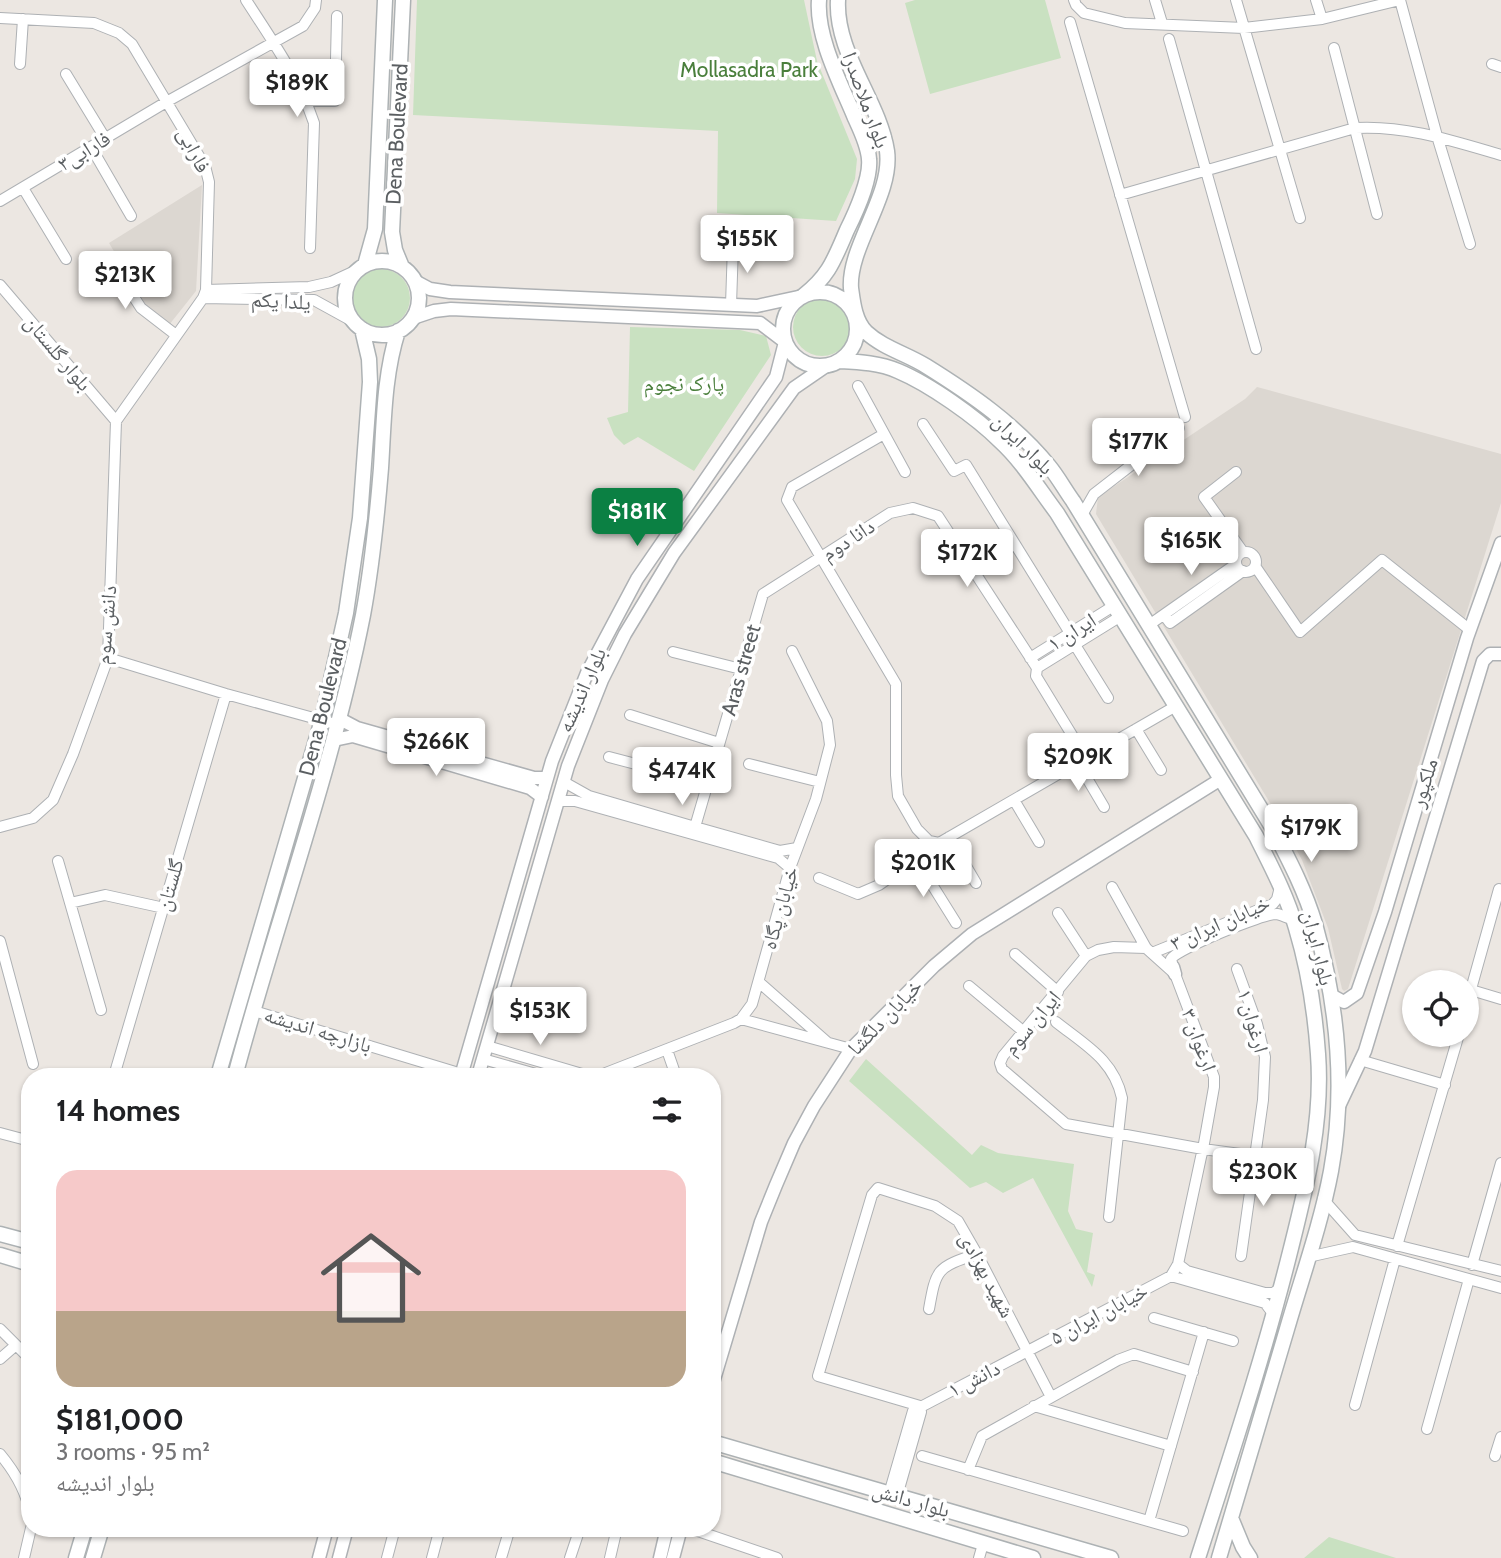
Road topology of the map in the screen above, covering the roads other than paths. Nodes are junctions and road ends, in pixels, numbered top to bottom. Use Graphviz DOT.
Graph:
graph roads {
  1 [pos="246,0"];
  2 [pos="316,0"];
  3 [pos="385,0"];
  4 [pos="404,0"];
  5 [pos="820,0"];
  6 [pos="838,0"];
  7 [pos="1155,0"];
  8 [pos="1236,0"];
  9 [pos="1316,0"];
  10 [pos="1075,2"];
  11 [pos="337,16"];
  12 [pos="0,18"];
  13 [pos="23,19"];
  14 [pos="1322,19"];
  15 [pos="1070,22"];
  16 [pos="1161,23"];
  17 [pos="1244,28"];
  18 [pos="1169,39"];
  19 [pos="273,43"];
  20 [pos="1334,48"];
  21 [pos="20,64"];
  22 [pos="66,74"];
  23 [pos="168,101"];
  24 [pos="306,101"];
  25 [pos="1355,128"];
  26 [pos="1437,136"];
  27 [pos="105,138"];
  28 [pos="91,147"];
  29 [pos="1280,149"];
  30 [pos="1501,155"];
  31 [pos="1206,172"];
  32 [pos="23,188"];
  33 [pos="1120,195"];
  34 [pos="0,201"];
  35 [pos="1377,214"];
  36 [pos="131,216"];
  37 [pos="1300,218"];
  38 [pos="1469,244"];
  39 [pos="733,245"];
  40 [pos="310,248"];
  41 [pos="108,257"];
  42 [pos="66,259"];
  43 [pos="361,267"];
  44 [pos="402,267"];
  45 [pos="415,281"];
  46 [pos="0,285"];
  47 [pos="204,294"];
  48 [pos="803,296"];
  49 [pos="731,305"];
  50 [pos="413,318"];
  51 [pos="857,321"];
  52 [pos="358,326"];
  53 [pos="398,331"];
  54 [pos="176,335"];
  55 [pos="785,342"];
  56 [pos="1256,349"];
  57 [pos="833,364"];
  58 [pos="858,386"];
  59 [pos="968,392"];
  60 [pos="956,407"];
  61 [pos="1185,417"];
  62 [pos="116,421"];
  63 [pos="923,424"];
  64 [pos="1179,428"];
  65 [pos="884,434"];
  66 [pos="905,472"];
  67 [pos="1236,472"];
  68 [pos="1082,515"];
  69 [pos="1501,543"];
  70 [pos="1015,544"];
  71 [pos="1243,552"];
  72 [pos="821,556"];
  73 [pos="1255,566"];
  74 [pos="1240,568"];
  75 [pos="972,569"];
  76 [pos="762,594"];
  77 [pos="1118,611"];
  78 [pos="1149,625"];
  79 [pos="1470,630"];
  80 [pos="1070,633"];
  81 [pos="1074,645"];
  82 [pos="792,651"];
  83 [pos="673,652"];
  84 [pos="1501,654"];
  85 [pos="108,658"];
  86 [pos="1030,658"];
  87 [pos="1037,668"];
  88 [pos="741,669"];
  89 [pos="226,694"];
  90 [pos="1108,698"];
  91 [pos="1176,706"];
  92 [pos="630,715"];
  93 [pos="322,720"];
  94 [pos="339,722"];
  95 [pos="1136,729"];
  96 [pos="334,740"];
  97 [pos="719,743"];
  98 [pos="609,757"];
  99 [pos="1082,760"];
  100 [pos="749,764"];
  101 [pos="1161,770"];
  102 [pos="547,778"];
  103 [pos="1221,779"];
  104 [pos="564,782"];
  105 [pos="820,782"];
  106 [pos="708,783"];
  107 [pos="542,797"];
  108 [pos="1014,800"];
  109 [pos="558,801"];
  110 [pos="1104,807"];
  111 [pos="0,827"];
  112 [pos="695,827"];
  113 [pos="944,840"];
  114 [pos="1039,842"];
  115 [pos="797,849"];
  116 [pos="916,859"];
  117 [pos="58,860"];
  118 [pos="790,868"];
  119 [pos="819,878"];
  120 [pos="976,883"];
  121 [pos="1112,887"];
  122 [pos="1280,887"];
  123 [pos="1499,889"];
  124 [pos="70,903"];
  125 [pos="164,908"];
  126 [pos="1058,913"];
  127 [pos="1293,920"];
  128 [pos="956,923"];
  129 [pos="0,941"];
  130 [pos="1149,950"];
  131 [pos="1015,954"];
  132 [pos="1086,956"];
  133 [pos="1237,969"];
  134 [pos="4,970"];
  135 [pos="1174,970"];
  136 [pos="1477,970"];
  137 [pos="760,983"];
  138 [pos="969,986"];
  139 [pos="1058,992"];
  140 [pos="1479,992"];
  141 [pos="1331,995"];
  142 [pos="1501,999"];
  143 [pos="101,1010"];
  144 [pos="254,1011"];
  145 [pos="741,1018"];
  146 [pos="1056,1022"];
  147 [pos="1024,1032"];
  148 [pos="830,1044"];
  149 [pos="1455,1047"];
  150 [pos="850,1049"];
  151 [pos="667,1050"];
  152 [pos="485,1052"];
  153 [pos="1360,1060"];
  154 [pos="33,1064"];
  155 [pos="116,1068"];
  156 [pos="220,1068"];
  157 [pos="237,1068"];
  158 [pos="439,1068"];
  159 [pos="464,1068"];
  160 [pos="480,1068"];
  161 [pos="524,1068"];
  162 [pos="554,1068"];
  163 [pos="619,1068"];
  164 [pos="673,1068"];
  165 [pos="1445,1085"];
  166 [pos="1338,1110"];
  167 [pos="0,1133"];
  168 [pos="1120,1134"];
  169 [pos="21,1139"];
  170 [pos="1203,1149"];
  171 [pos="1255,1156"];
  172 [pos="1501,1163"];
  173 [pos="1323,1199"];
  174 [pos="1109,1217"];
  175 [pos="0,1234"];
  176 [pos="21,1240"];
  177 [pos="1397,1246"];
  178 [pos="977,1254"];
  179 [pos="0,1255"];
  180 [pos="1241,1256"];
  181 [pos="1308,1257"];
  182 [pos="1395,1259"];
  183 [pos="21,1261"];
  184 [pos="1178,1264"];
  185 [pos="1472,1265"];
  186 [pos="1501,1271"];
  187 [pos="1171,1276"];
  188 [pos="1469,1279"];
  189 [pos="1282,1287"];
  190 [pos="1501,1288"];
  191 [pos="929,1309"];
  192 [pos="1274,1315"];
  193 [pos="1154,1318"];
  194 [pos="0,1329"];
  195 [pos="1204,1332"];
  196 [pos="1233,1341"];
  197 [pos="16,1345"];
  198 [pos="21,1350"];
  199 [pos="1027,1351"];
  200 [pos="721,1356"];
  201 [pos="0,1359"];
  202 [pos="1258,1370"];
  203 [pos="1193,1372"];
  204 [pos="1273,1375"];
  205 [pos="1051,1397"];
  206 [pos="1355,1405"];
  207 [pos="920,1406"];
  208 [pos="1034,1406"];
  209 [pos="1427,1429"];
  210 [pos="1501,1437"];
  211 [pos="721,1445"];
  212 [pos="1171,1446"];
  213 [pos="0,1454"];
  214 [pos="922,1456"];
  215 [pos="1495,1456"];
  216 [pos="721,1464"];
  217 [pos="968,1470"];
  218 [pos="21,1487"];
  219 [pos="893,1495"];
  220 [pos="1231,1518"];
  221 [pos="1149,1521"];
  222 [pos="1183,1531"];
  223 [pos="29,1537"];
  224 [pos="82,1537"];
  225 [pos="99,1537"];
  226 [pos="325,1537"];
  227 [pos="345,1537"];
  228 [pos="393,1537"];
  229 [pos="438,1537"];
  230 [pos="507,1537"];
  231 [pos="577,1537"];
  232 [pos="615,1537"];
  233 [pos="665,1537"];
  234 [pos="679,1537"];
  235 [pos="708,1537"];
  236 [pos="981,1551"];
  237 [pos="746,1554"];
  238 [pos="24,1558"];
  239 [pos="76,1558"];
  240 [pos="93,1558"];
  241 [pos="319,1558"];
  242 [pos="339,1558"];
  243 [pos="387,1558"];
  244 [pos="432,1558"];
  245 [pos="501,1558"];
  246 [pos="570,1558"];
  247 [pos="610,1558"];
  248 [pos="660,1558"];
  249 [pos="673,1558"];
  250 [pos="777,1558"];
  251 [pos="1032,1558"];
  252 [pos="1111,1558"];
  253 [pos="1198,1558"];
  254 [pos="1219,1558"];
  255 [pos="1250,1558"];
  1 -- 19 [label="street"];
  2 -- 19 [label="street, فارابی۳"];
  3 -- 43 [label="main road, Dena Boulevard"];
  4 -- 44 [label="main road, Dena Boulevard"];
  5 -- 48 [label="main road, بلوار ملاصدرا"];
  6 -- 51 [label="main road, بلوار ملاصدرا"];
  7 -- 16 [label="street"];
  8 -- 17 [label="street"];
  9 -- 14 [label="street"];
  10 -- 16 [label="street"];
  11 -- 24 [label="street"];
  12 -- 13 [label="street, فارابی"];
  13 -- 21 [label="street"];
  13 -- 23 [label="street, فارابی"];
  14 -- 17 [label="street"];
  14 -- 26 [label="street"];
  15 -- 33 [label="street"];
  16 -- 17 [label="street"];
  17 -- 29 [label="street"];
  18 -- 31 [label="street"];
  19 -- 23 [label="street, فارابی۳"];
  19 -- 24 [label="street"];
  20 -- 25 [label="street"];
  22 -- 27 [label="street"];
  23 -- 27 [label="street, فارابی۳"];
  23 -- 47 [label="street, فارابی"];
  24 -- 40 [label="street"];
  25 -- 26 [label="street"];
  25 -- 29 [label="street"];
  25 -- 35 [label="street"];
  26 -- 30 [label="street"];
  26 -- 38 [label="street"];
  27 -- 28 [label="street, فارابی۳"];
  28 -- 32 [label="street, فارابی۳"];
  28 -- 36 [label="street"];
  29 -- 31 [label="street"];
  29 -- 37 [label="street"];
  31 -- 33 [label="street"];
  31 -- 56 [label="street"];
  32 -- 34 [label="street, فارابی۳"];
  32 -- 42 [label="street"];
  33 -- 61 [label="street"];
  39 -- 49 [label="street"];
  41 -- 54 [label="street"];
  43 -- 44 [label="main road"];
  43 -- 47 [label="street, یلدا یکم"];
  43 -- 52 [label="main road"];
  44 -- 45 [label="main road"];
  45 -- 49 [label="street"];
  45 -- 50 [label="main road"];
  46 -- 62 [label="street, بلوار گلستان"];
  47 -- 52 [label="street, یلدا یکم"];
  47 -- 54 [label="street"];
  48 -- 49 [label="street"];
  48 -- 51 [label="main road"];
  48 -- 55 [label="main road"];
  50 -- 53 [label="main road"];
  50 -- 55 [label="street"];
  51 -- 57 [label="main road"];
  51 -- 59 [label="main road, بلوار ایران"];
  52 -- 53 [label="main road"];
  52 -- 93 [label="main road, Dena Boulevard"];
  53 -- 94 [label="main road, Dena Boulevard"];
  54 -- 62 [label="street"];
  55 -- 57 [label="main road"];
  55 -- 102 [label="street, بلوار اندیشه"];
  57 -- 60 [label="main road, بلوار ایران"];
  57 -- 104 [label="street, بلوار اندیشه"];
  58 -- 65 [label="street"];
  59 -- 60 [label="main road"];
  59 -- 68 [label="main road, بلوار ایران"];
  60 -- 77 [label="main road, بلوار ایران"];
  62 -- 85 [label="street, دانش سوم"];
  63 -- 70 [label="street"];
  64 -- 68 [label="street"];
  65 -- 66 [label="street"];
  65 -- 72 [label="street"];
  67 -- 71 [label="street"];
  68 -- 78 [label="main road, بلوار ایران"];
  69 -- 79 [label="street, ملکپور"];
  70 -- 75 [label="street"];
  70 -- 80 [label="street"];
  71 -- 73 [label="street"];
  71 -- 74 [label="street"];
  72 -- 75 [label="street, دانا دوم"];
  72 -- 76 [label="street, دانا دوم"];
  72 -- 113 [label="street"];
  73 -- 74 [label="street"];
  73 -- 79 [label="street"];
  74 -- 78 [label="street"];
  75 -- 86 [label="street, دانا دوم"];
  76 -- 88 [label="street, Aras street"];
  77 -- 80 [label="street, ایران ۱"];
  77 -- 81 [label="street, ایران ۱"];
  77 -- 91 [label="main road, بلوار ایران"];
  78 -- 141 [label="main road, بلوار ایران"];
  79 -- 141 [label="street, ملکپور"];
  80 -- 86 [label="street, ایران ۱"];
  81 -- 87 [label="street, ایران ۱"];
  81 -- 90 [label="street"];
  82 -- 105 [label="street, خیابان پگاه"];
  83 -- 88 [label="street"];
  84 -- 153 [label="street, ملکپور"];
  85 -- 89 [label="street"];
  85 -- 111 [label="street, دانش سوم"];
  86 -- 87 [label="street, دانا دوم"];
  87 -- 99 [label="street, دانا دوم"];
  88 -- 97 [label="street, Aras street"];
  89 -- 93 [label="street"];
  89 -- 125 [label="street, گلستان"];
  91 -- 95 [label="street"];
  91 -- 103 [label="main road, بلوار ایران"];
  92 -- 97 [label="street"];
  93 -- 94 [label="street"];
  93 -- 156 [label="main road, Dena Boulevard"];
  94 -- 96 [label="main road, Dena Boulevard"];
  94 -- 102 [label="street"];
  95 -- 99 [label="street"];
  95 -- 101 [label="street"];
  96 -- 107 [label="street"];
  96 -- 144 [label="main road, Dena Boulevard"];
  97 -- 106 [label="street, Aras street"];
  98 -- 106 [label="street"];
  99 -- 108 [label="street"];
  99 -- 110 [label="street, دانا دوم"];
  100 -- 105 [label="street"];
  102 -- 107 [label="street, بلوار اندیشه"];
  103 -- 122 [label="main road, بلوار ایران"];
  103 -- 150 [label="street, خیابان دلگشا"];
  104 -- 109 [label="street, بلوار اندیشه"];
  104 -- 112 [label="street"];
  105 -- 115 [label="street, خیابان پگاه"];
  106 -- 112 [label="street, Aras street"];
  107 -- 159 [label="street, بلوار اندیشه"];
  108 -- 113 [label="street"];
  108 -- 114 [label="street"];
  109 -- 118 [label="street"];
  109 -- 152 [label="street, بلوار اندیشه"];
  112 -- 115 [label="street"];
  113 -- 116 [label="street"];
  113 -- 120 [label="street"];
  115 -- 118 [label="street, خیابان پگاه"];
  116 -- 119 [label="street"];
  116 -- 128 [label="street"];
  117 -- 124 [label="street"];
  118 -- 137 [label="street, خیابان پگاه"];
  121 -- 130 [label="street"];
  122 -- 127 [label="main road, بلوار ایران"];
  122 -- 130 [label="street, خیابان ایران ۳"];
  123 -- 136 [label="street"];
  124 -- 125 [label="street"];
  124 -- 143 [label="street"];
  125 -- 155 [label="street, گلستان"];
  126 -- 132 [label="street"];
  127 -- 135 [label="street, خیابان ایران ۳"];
  127 -- 189 [label="main road, بلوار ایران"];
  129 -- 134 [label="street"];
  130 -- 132 [label="street"];
  130 -- 135 [label="street"];
  131 -- 139 [label="street"];
  132 -- 139 [label="street, ایران سوم"];
  133 -- 171 [label="street, ارغوان ۱"];
  134 -- 154 [label="street"];
  135 -- 170 [label="street, ارغوان ۳"];
  137 -- 145 [label="street, خیابان پگاه"];
  137 -- 148 [label="street"];
  138 -- 147 [label="street"];
  139 -- 147 [label="street, ایران سوم"];
  140 -- 142 [label="street"];
  141 -- 166 [label="main road, بلوار ایران"];
  144 -- 157 [label="main road, Dena Boulevard"];
  144 -- 158 [label="street, بازارچه اندیشه"];
  145 -- 148 [label="street"];
  145 -- 151 [label="street"];
  146 -- 168 [label="street"];
  147 -- 168 [label="street, ایران سوم"];
  148 -- 150 [label="street"];
  149 -- 165 [label="street"];
  150 -- 200 [label="street, خیابان دلگشا"];
  151 -- 163 [label="street"];
  151 -- 164 [label="street"];
  152 -- 160 [label="street, بلوار اندیشه"];
  152 -- 161 [label="street"];
  152 -- 162 [label="street"];
  153 -- 165 [label="street"];
  153 -- 166 [label="street, ملکپور"];
  165 -- 177 [label="street"];
  166 -- 173 [label="main road, بلوار ایران"];
  167 -- 169 [label="street"];
  168 -- 170 [label="street, ایران سوم"];
  168 -- 174 [label="street"];
  170 -- 171 [label="street, ایران سوم"];
  170 -- 184 [label="street, ارغوان ۳"];
  171 -- 180 [label="street, ارغوان ۱"];
  172 -- 185 [label="street"];
  173 -- 177 [label="street"];
  173 -- 181 [label="main road, بلوار ایران"];
  175 -- 176 [label="main road"];
  177 -- 185 [label="street"];
  178 -- 191 [label="street"];
  178 -- 199 [label="street, شهید بهزادی"];
  178 -- 207 [label="street, شهید بهزادی"];
  179 -- 183 [label="main road"];
  181 -- 182 [label="street"];
  181 -- 204 [label="main road, بلوار ایران"];
  182 -- 188 [label="street"];
  182 -- 206 [label="street"];
  184 -- 187 [label="street, خیابان ایران ۵"];
  184 -- 189 [label="street"];
  185 -- 186 [label="street"];
  187 -- 192 [label="street, خیابان ایران ۵"];
  187 -- 199 [label="street, خیابان ایران ۵"];
  188 -- 190 [label="street"];
  188 -- 209 [label="street"];
  189 -- 192 [label="main road, بلوار ایران"];
  192 -- 202 [label="main road, بلوار ایران"];
  193 -- 195 [label="street"];
  194 -- 197 [label="street"];
  195 -- 196 [label="street"];
  195 -- 203 [label="street"];
  197 -- 198 [label="street"];
  197 -- 201 [label="street"];
  199 -- 205 [label="street, شهید بهزادی"];
  199 -- 207 [label="street, دانش ۱"];
  202 -- 204 [label="main road"];
  202 -- 253 [label="main road, بلوار ایران"];
  203 -- 205 [label="street"];
  203 -- 212 [label="street"];
  204 -- 220 [label="main road, بلوار ایران"];
  205 -- 208 [label="street"];
  207 -- 219 [label="street"];
  208 -- 212 [label="street"];
  208 -- 217 [label="street"];
  210 -- 215 [label="street"];
  211 -- 219 [label="main road, بلوار دانش"];
  212 -- 221 [label="street"];
  213 -- 218 [label="street"];
  214 -- 217 [label="street"];
  216 -- 236 [label="main road, بلوار دانش"];
  217 -- 221 [label="street"];
  219 -- 252 [label="main road, بلوار دانش"];
  220 -- 254 [label="main road, بلوار ایران"];
  220 -- 255 [label="main road"];
  221 -- 222 [label="street"];
  223 -- 238 [label="street"];
  224 -- 239 [label="main road"];
  225 -- 240 [label="main road"];
  226 -- 241 [label="street"];
  227 -- 242 [label="street"];
  228 -- 243 [label="street"];
  229 -- 244 [label="street"];
  230 -- 245 [label="street"];
  231 -- 246 [label="street"];
  232 -- 247 [label="street"];
  233 -- 248 [label="street"];
  234 -- 249 [label="street"];
  235 -- 237 [label="street"];
  236 -- 251 [label="main road, بلوار دانش"];
  237 -- 250 [label="street"];
}
